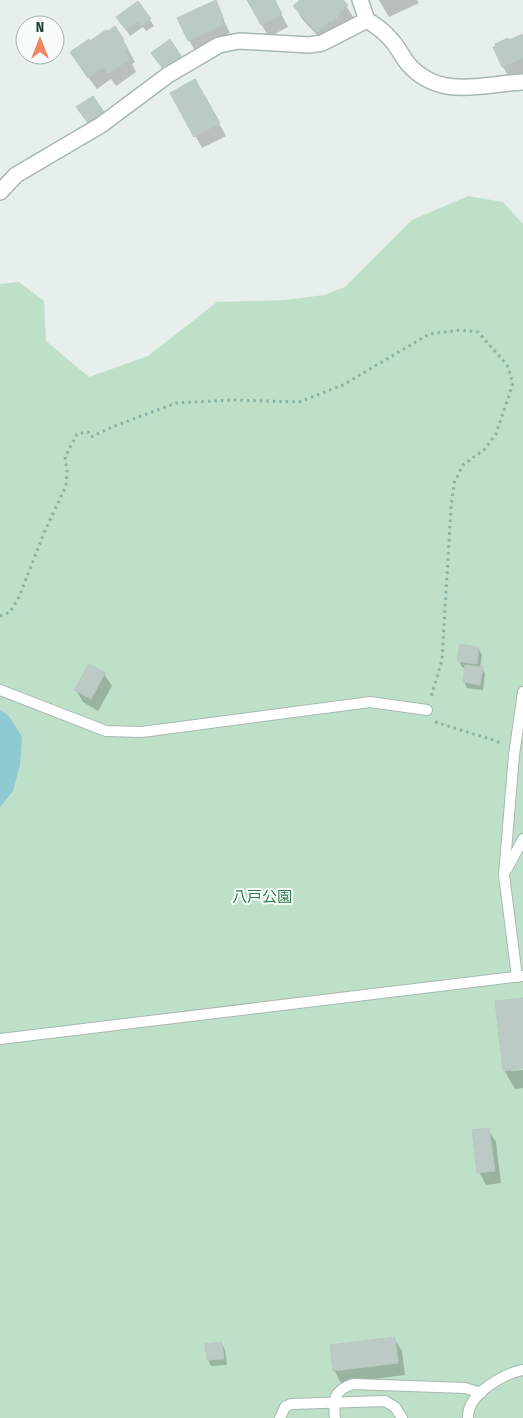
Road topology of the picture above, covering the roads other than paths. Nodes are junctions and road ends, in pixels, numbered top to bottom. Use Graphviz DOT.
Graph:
graph roads {
  1 [pos="360,0"];
  2 [pos="367,20"];
  3 [pos="523,82"];
  4 [pos="0,192"];
  5 [pos="0,690"];
  6 [pos="523,692"];
  7 [pos="427,710"];
  8 [pos="523,840"];
  9 [pos="504,875"];
  10 [pos="520,977"];
  11 [pos="0,1039"];
  12 [pos="523,1370"];
  13 [pos="481,1393"];
  14 [pos="333,1403"];
  15 [pos="280,1418"];
  16 [pos="335,1418"];
  17 [pos="402,1418"];
  18 [pos="468,1418"];
  1 -- 2 [label="street"];
  2 -- 3 [label="street"];
  2 -- 4 [label="street"];
  5 -- 7 [label="lane"];
  6 -- 9 [label="lane"];
  8 -- 9 [label="lane"];
  9 -- 10 [label="lane"];
  10 -- 11 [label="lane"];
  12 -- 13 [label="lane"];
  13 -- 14 [label="lane"];
  13 -- 18 [label="lane"];
  14 -- 15 [label="lane"];
  14 -- 16 [label="lane"];
  14 -- 17 [label="lane"];
}
